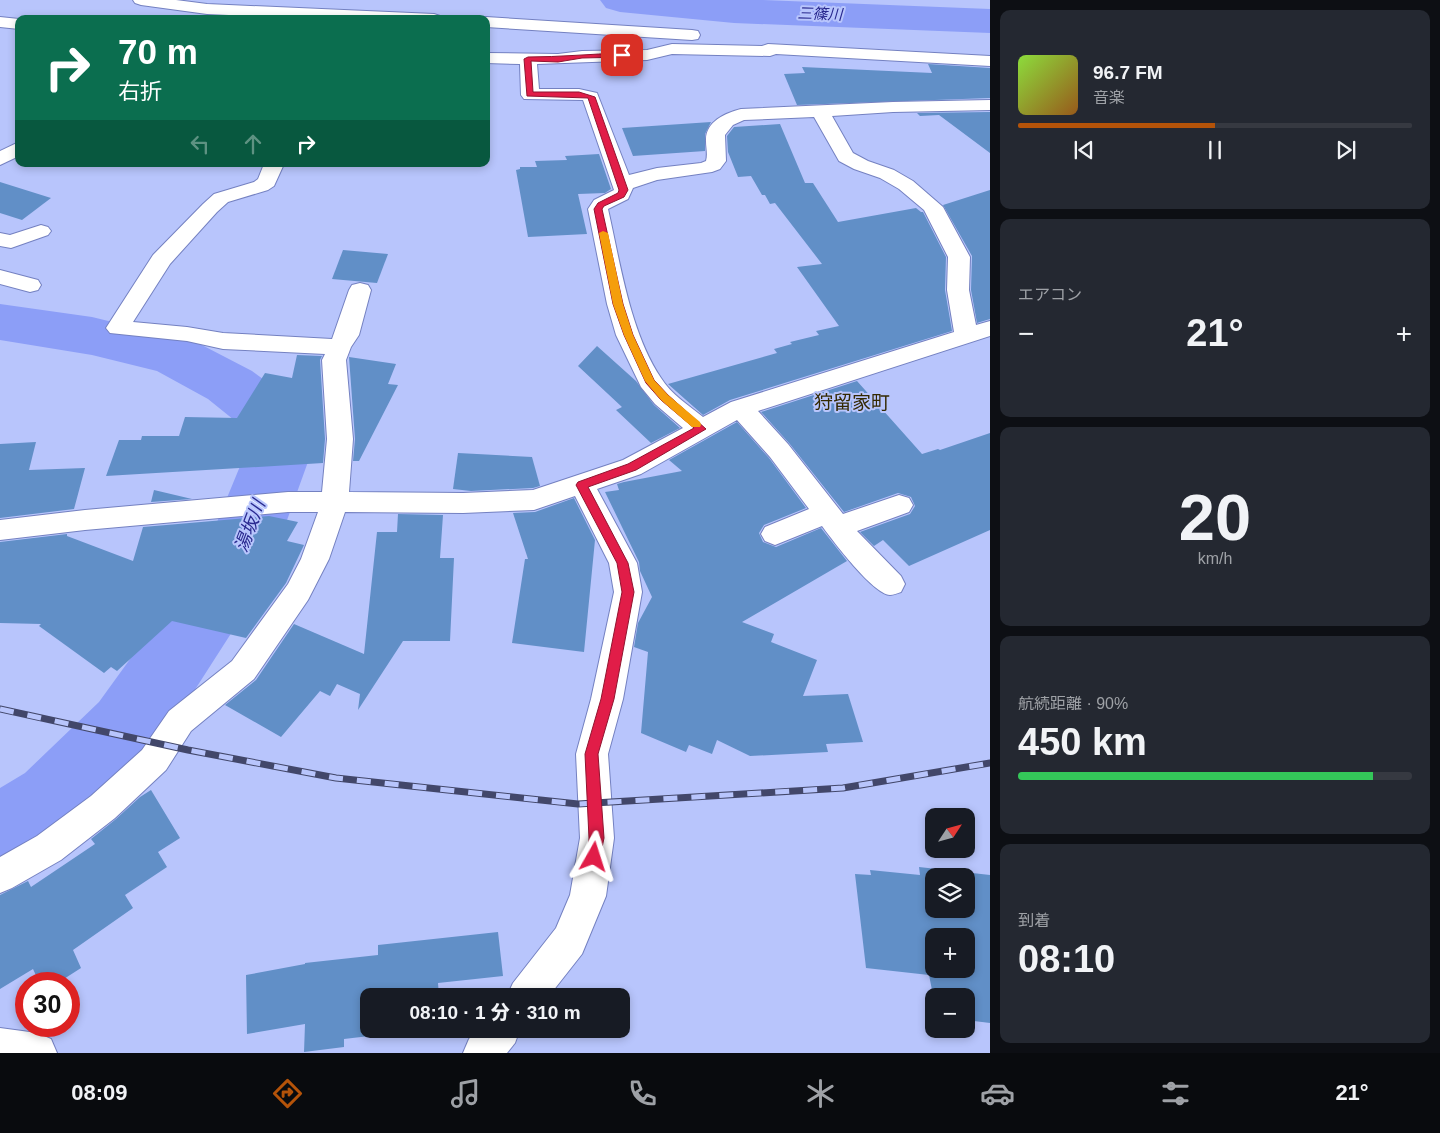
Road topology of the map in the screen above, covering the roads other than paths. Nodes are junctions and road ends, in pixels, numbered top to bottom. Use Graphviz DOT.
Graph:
graph roads {
  1 [pos="141,0"];
  2 [pos="205,9"];
  3 [pos="342,15"];
  4 [pos="0,22"];
  5 [pos="490,22"];
  6 [pos="15,24"];
  7 [pos="990,50"];
  8 [pos="490,58"];
  9 [pos="528,59"];
  10 [pos="990,61"];
  11 [pos="990,105"];
  12 [pos="820,112"];
  13 [pos="15,150"];
  14 [pos="0,159"];
  15 [pos="273,167"];
  16 [pos="622,186"];
  17 [pos="41,231"];
  18 [pos="0,239"];
  19 [pos="0,277"];
  20 [pos="30,285"];
  21 [pos="360,290"];
  22 [pos="983,332"];
  23 [pos="339,347"];
  24 [pos="740,408"];
  25 [pos="701,429"];
  26 [pos="582,485"];
  27 [pos="335,501"];
  28 [pos="899,505"];
  29 [pos="833,520"];
  30 [pos="0,530"];
  31 [pos="775,534"];
  32 [pos="891,584"];
  33 [pos="0,876"];
  34 [pos="532,988"];
  35 [pos="494,1038"];
  36 [pos="0,1047"];
  37 [pos="36,1053"];
  38 [pos="483,1053"];
  1 -- 2 [label="street"];
  2 -- 3 [label="street"];
  4 -- 6 [label="street"];
  5 -- 7 [label="street"];
  8 -- 9 [label="street"];
  9 -- 10 [label="street"];
  9 -- 16 [label="street"];
  11 -- 12 [label="street"];
  12 -- 16 [label="street"];
  12 -- 22 [label="street"];
  13 -- 14 [label="street"];
  15 -- 23 [label="street"];
  16 -- 25 [label="street"];
  17 -- 18 [label="street"];
  19 -- 20 [label="street"];
  21 -- 23 [label="street"];
  22 -- 24 [label="street"];
  23 -- 27 [label="street"];
  24 -- 25 [label="street"];
  24 -- 29 [label="street"];
  25 -- 26 [label="street"];
  26 -- 27 [label="street"];
  26 -- 34 [label="street"];
  27 -- 30 [label="street"];
  27 -- 33 [label="street"];
  28 -- 29 [label="street"];
  29 -- 31 [label="street"];
  29 -- 32 [label="street"];
  35 -- 38 [label="street"];
  36 -- 37 [label="street"];
}
